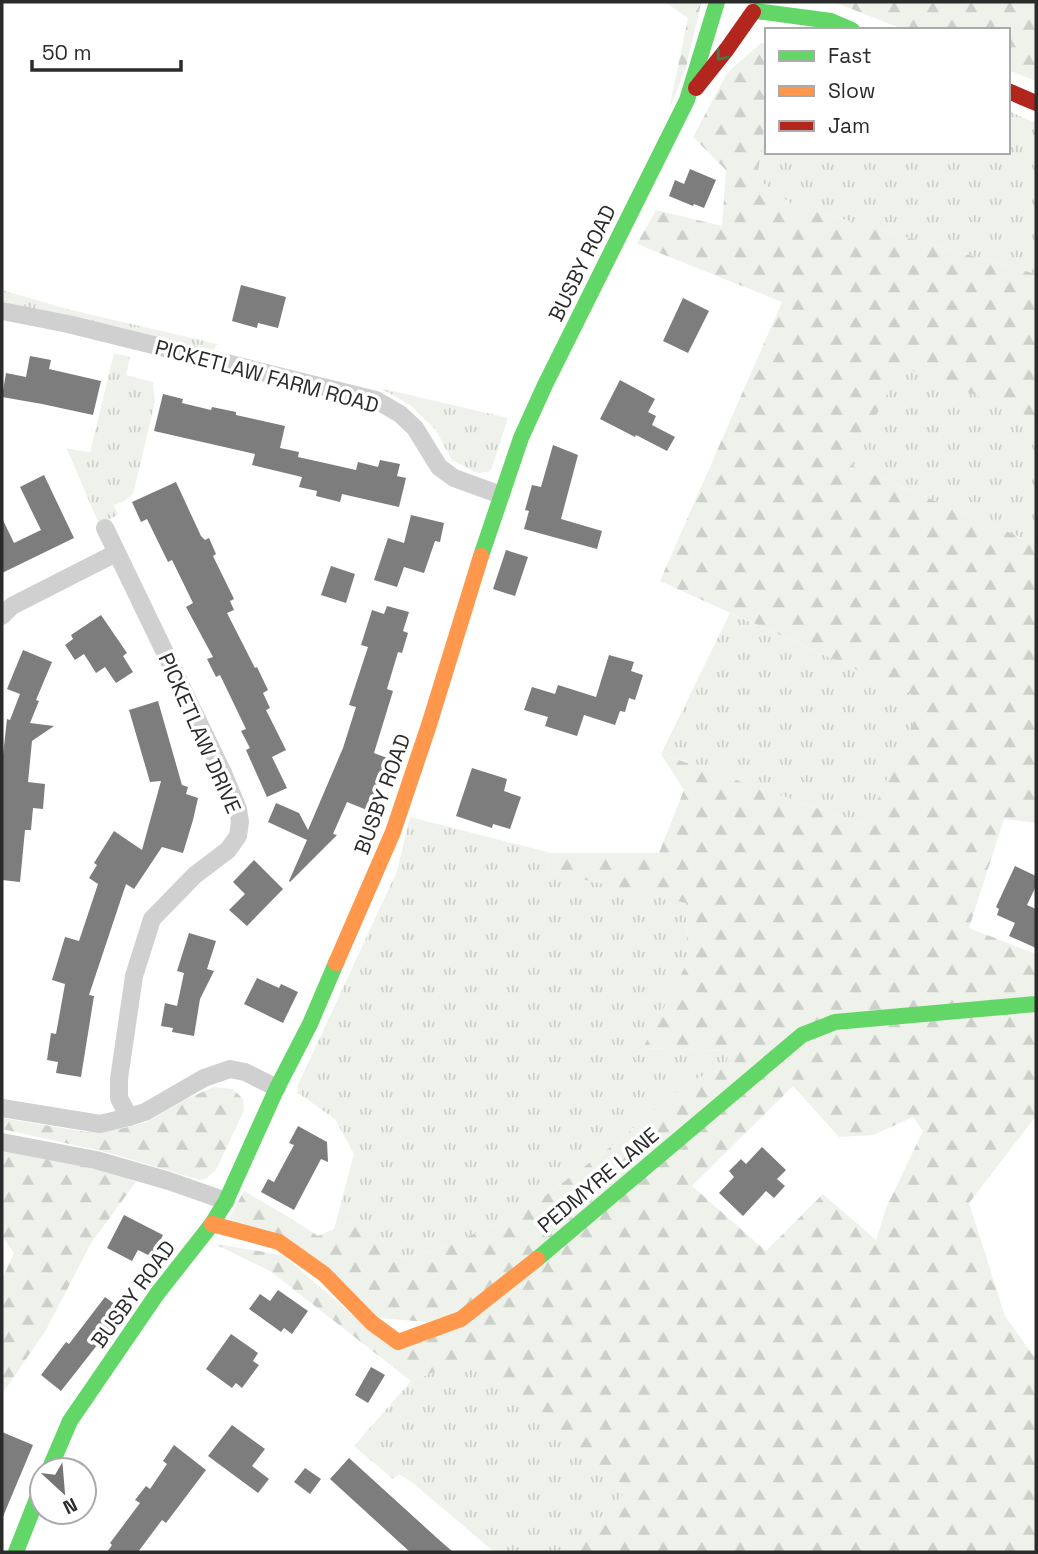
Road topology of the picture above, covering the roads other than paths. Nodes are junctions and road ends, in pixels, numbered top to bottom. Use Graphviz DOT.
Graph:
graph roads {
  1 [pos="804,2"];
  2 [pos="740,7"];
  3 [pos="831,21"];
  4 [pos="847,28"];
  5 [pos="1010,93"];
  6 [pos="687,100"];
  7 [pos="1036,103"];
  8 [pos="2,311"];
  9 [pos="501,495"];
  10 [pos="105,528"];
  11 [pos="116,553"];
  12 [pos="2,616"];
  13 [pos="1036,1004"];
  14 [pos="277,1088"];
  15 [pos="2,1108"];
  16 [pos="129,1117"];
  17 [pos="2,1142"];
  18 [pos="226,1201"];
  19 [pos="212,1224"];
  20 [pos="55,1456"];
  21 [pos="28,1522"];
  22 [pos="16,1552"];
  1 -- 3 [label="main road"];
  2 -- 3 [label="main road"];
  2 -- 6 [label="main road, BUSBY ROAD"];
  2 -- 6 [label="main road, BUSBY ROAD, one-way"];
  3 -- 4 [label="main road"];
  5 -- 7 [label="main road"];
  6 -- 9 [label="main road, BUSBY ROAD"];
  8 -- 9 [label="street, PICKETLAW FARM ROAD"];
  9 -- 14 [label="main road, BUSBY ROAD"];
  10 -- 11 [label="street, PICKETLAW DRIVE"];
  11 -- 12 [label="street"];
  11 -- 16 [label="street, PICKETLAW DRIVE"];
  13 -- 19 [label="main road, PEDMYRE LANE"];
  14 -- 16 [label="street"];
  14 -- 18 [label="main road, BUSBY ROAD"];
  15 -- 16 [label="street"];
  17 -- 18 [label="street"];
  18 -- 19 [label="main road, BUSBY ROAD"];
  19 -- 20 [label="main road, BUSBY ROAD"];
  21 -- 22 [label="main road"];
}
